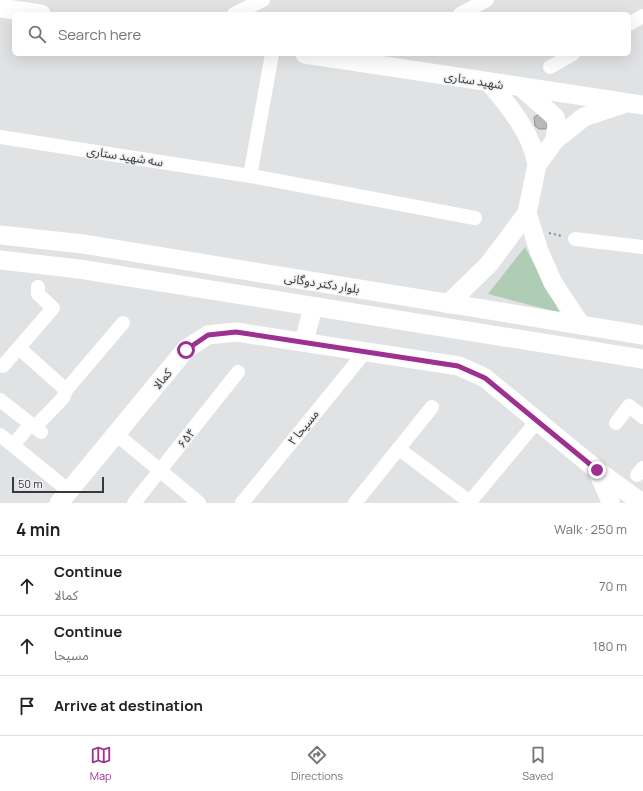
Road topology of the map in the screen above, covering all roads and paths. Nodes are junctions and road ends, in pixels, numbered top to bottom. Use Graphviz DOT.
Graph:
graph roads {
  1 [pos="263,0"];
  2 [pos="487,0"];
  3 [pos="0,8"];
  4 [pos="27,12"];
  5 [pos="238,12"];
  6 [pos="464,12"];
  7 [pos="643,16"];
  8 [pos="631,23"];
  9 [pos="272,56"];
  10 [pos="319,56"];
  11 [pos="380,56"];
  12 [pos="569,56"];
  13 [pos="366,63"];
  14 [pos="550,67"];
  15 [pos="490,82"];
  16 [pos="520,86"];
  17 [pos="562,93"];
  18 [pos="541,104"];
  19 [pos="635,104"];
  20 [pos="527,136"];
  21 [pos="0,137"];
  22 [pos="555,140"];
  23 [pos="537,165"];
  24 [pos="250,176"];
  25 [pos="475,218"];
  26 [pos="530,221"];
  27 [pos="0,235"];
  28 [pos="575,239"];
  29 [pos="83,244"];
  30 [pos="643,247"];
  31 [pos="0,260"];
  32 [pos="79,269"];
  33 [pos="38,287"];
  34 [pos="448,304"];
  35 [pos="313,307"];
  36 [pos="123,323"];
  37 [pos="581,325"];
  38 [pos="643,335"];
  39 [pos="304,342"];
  40 [pos="19,348"];
  41 [pos="365,352"];
  42 [pos="643,359"];
  43 [pos="3,366"];
  44 [pos="238,372"];
  45 [pos="66,390"];
  46 [pos="0,400"];
  47 [pos="432,407"];
  48 [pos="643,417"];
  49 [pos="537,421"];
  50 [pos="616,423"];
  51 [pos="36,428"];
  52 [pos="116,434"];
  53 [pos="0,435"];
  54 [pos="12,445"];
  55 [pos="399,449"];
  56 [pos="160,470"];
  57 [pos="597,470"];
  58 [pos="64,497"];
  59 [pos="134,503"];
  60 [pos="199,503"];
  61 [pos="242,503"];
  62 [pos="355,503"];
  63 [pos="470,503"];
  64 [pos="610,503"];
  65 [pos="642,503"];
  1 -- 5 [label="street"];
  2 -- 6 [label="street"];
  3 -- 4 [label="street"];
  7 -- 8 [label="street"];
  9 -- 24 [label="street"];
  10 -- 13 [label="street, شهید ستاری"];
  11 -- 13 [label="street"];
  12 -- 14 [label="street"];
  13 -- 15 [label="street, شهید ستاری"];
  15 -- 16 [label="street, شهید ستاری"];
  15 -- 20 [label="street"];
  16 -- 17 [label="street, شهید ستاری"];
  16 -- 18 [label="street"];
  17 -- 18 [label="street"];
  17 -- 19 [label="street, شهید ستاری"];
  18 -- 20 [label="street"];
  18 -- 22 [label="street"];
  19 -- 22 [label="street"];
  20 -- 23 [label="street"];
  21 -- 24 [label="street, سه شهید ستاری"];
  22 -- 23 [label="street"];
  23 -- 26 [label="street"];
  24 -- 25 [label="street, سه شهید ستاری"];
  26 -- 28 [label="path"];
  26 -- 34 [label="street"];
  26 -- 37 [label="street"];
  27 -- 29 [label="street, بلوار دکتر دوگانی"];
  28 -- 30 [label="street"];
  29 -- 32 [label="street"];
  29 -- 34 [label="street, بلوار دکتر دوگانی"];
  31 -- 32 [label="street, بلوار دکتر دوگانی"];
  32 -- 35 [label="street, بلوار دکتر دوگانی"];
  33 -- 40 [label="street"];
  34 -- 37 [label="street, بلوار دکتر دوگانی"];
  35 -- 39 [label="street"];
  35 -- 42 [label="street, بلوار دکتر دوگانی"];
  36 -- 45 [label="street"];
  37 -- 38 [label="street, بلوار دکتر دوگانی"];
  39 -- 41 [label="street, کمالا"];
  39 -- 52 [label="street, کمالا"];
  40 -- 43 [label="street"];
  40 -- 45 [label="street"];
  41 -- 49 [label="street, کمالا"];
  41 -- 61 [label="street, مسيحا ۲"];
  44 -- 56 [label="street, ۶۵۴"];
  45 -- 51 [label="street"];
  46 -- 51 [label="street"];
  47 -- 55 [label="street"];
  48 -- 50 [label="street"];
  49 -- 57 [label="street, کمالا"];
  49 -- 63 [label="street"];
  51 -- 54 [label="street"];
  52 -- 56 [label="street"];
  52 -- 58 [label="street, کمالا"];
  53 -- 54 [label="street"];
  54 -- 58 [label="street"];
  55 -- 62 [label="street"];
  55 -- 63 [label="street"];
  56 -- 59 [label="street, ۶۵۴"];
  56 -- 60 [label="street"];
  57 -- 64 [label="street"];
  57 -- 65 [label="street, کمالا"];
}
